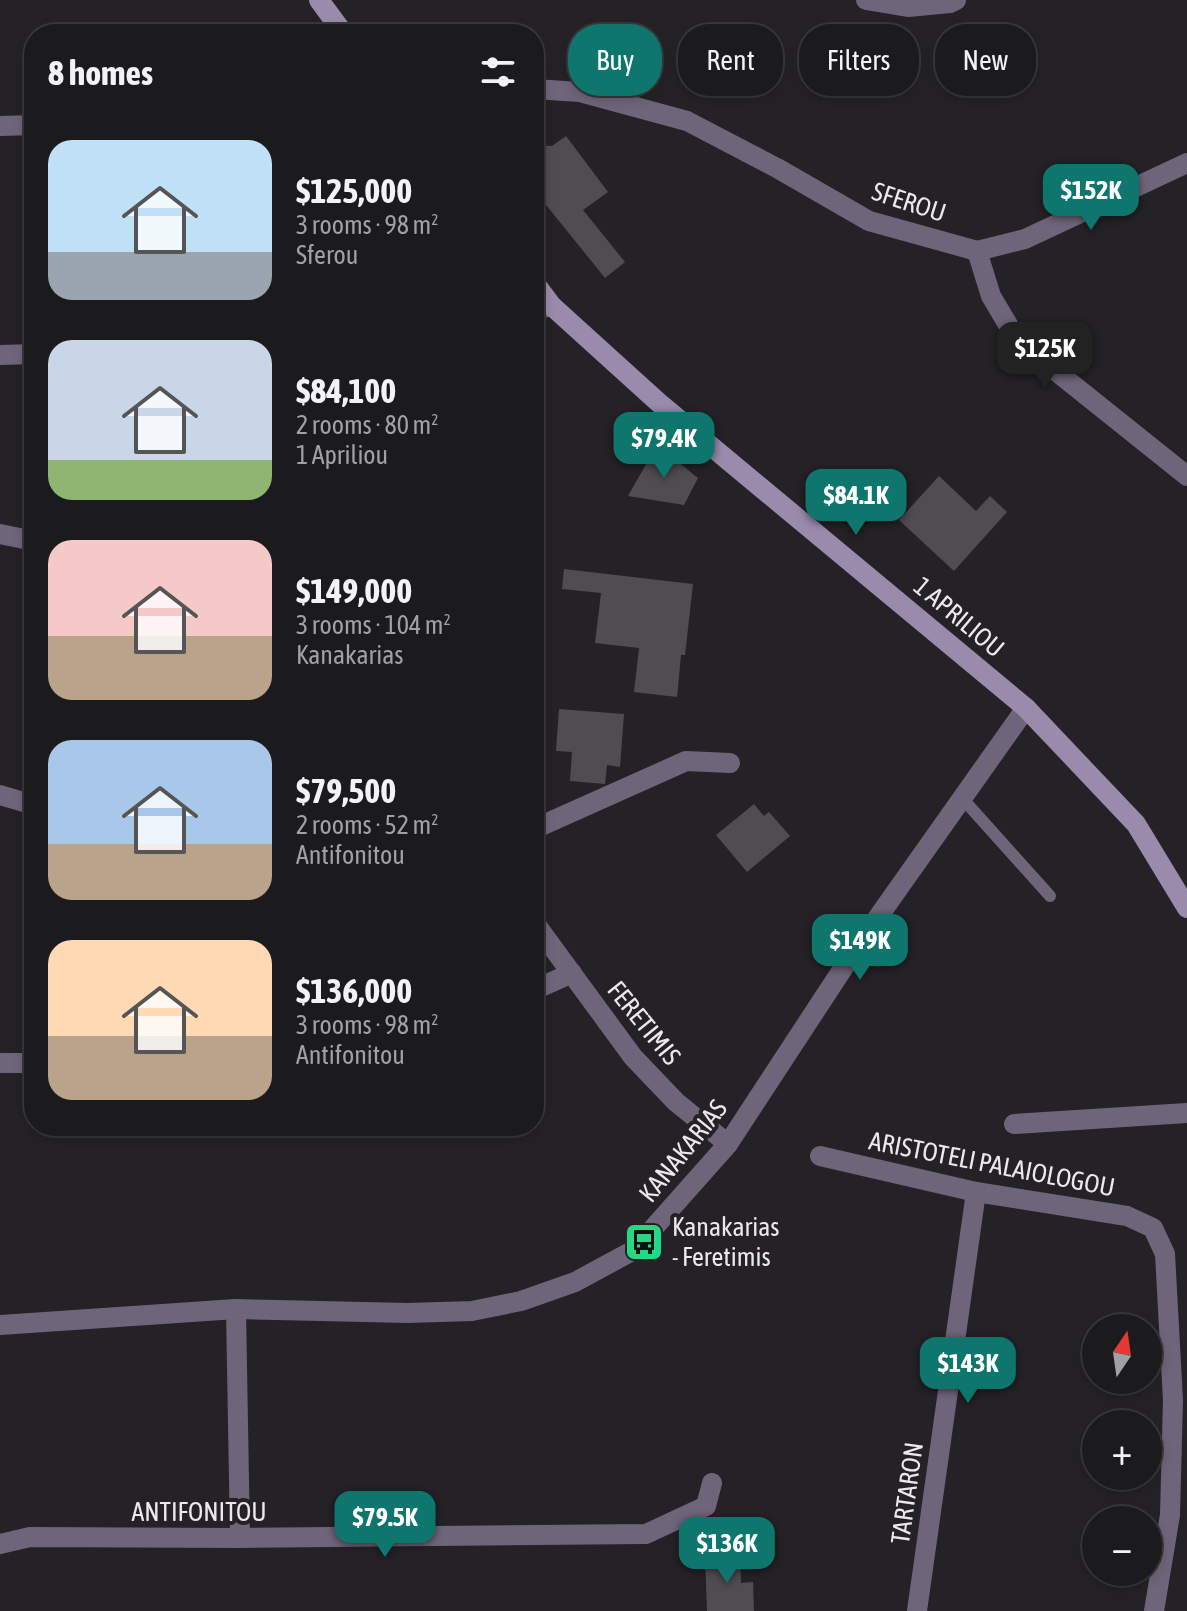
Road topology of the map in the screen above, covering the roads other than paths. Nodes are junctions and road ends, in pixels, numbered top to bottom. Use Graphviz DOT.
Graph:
graph roads {
  1 [pos="319,0"];
  2 [pos="866,0"];
  3 [pos="956,0"];
  4 [pos="337,24"];
  5 [pos="544,90"];
  6 [pos="24,125"];
  7 [pos="0,126"];
  8 [pos="1187,163"];
  9 [pos="977,251"];
  10 [pos="544,309"];
  11 [pos="24,354"];
  12 [pos="0,355"];
  13 [pos="1187,476"];
  14 [pos="0,534"];
  15 [pos="24,539"];
  16 [pos="1026,708"];
  17 [pos="730,763"];
  18 [pos="0,795"];
  19 [pos="962,798"];
  20 [pos="24,802"];
  21 [pos="544,825"];
  22 [pos="1050,896"];
  23 [pos="1187,908"];
  24 [pos="544,935"];
  25 [pos="572,973"];
  26 [pos="544,986"];
  27 [pos="0,1063"];
  28 [pos="24,1063"];
  29 [pos="1187,1113"];
  30 [pos="1014,1124"];
  31 [pos="728,1144"];
  32 [pos="820,1156"];
  33 [pos="976,1192"];
  34 [pos="236,1309"];
  35 [pos="0,1325"];
  36 [pos="712,1483"];
  37 [pos="1179,1516"];
  38 [pos="240,1538"];
  39 [pos="0,1544"];
  40 [pos="917,1611"];
  41 [pos="1154,1611"];
  1 -- 4 [label="main road"];
  2 -- 3 [label="street"];
  5 -- 9 [label="street, SFEROU"];
  6 -- 7 [label="street"];
  8 -- 9 [label="street"];
  9 -- 13 [label="street"];
  10 -- 16 [label="main road, 1 APRILIOU"];
  11 -- 12 [label="street"];
  14 -- 15 [label="street"];
  16 -- 19 [label="street, KANAKARIAS"];
  16 -- 23 [label="main road, 1 APRILIOU"];
  17 -- 21 [label="street"];
  18 -- 20 [label="street"];
  19 -- 22 [label="lane"];
  19 -- 31 [label="street, KANAKARIAS"];
  24 -- 25 [label="street, FERETIMIS"];
  25 -- 26 [label="street"];
  25 -- 31 [label="street, FERETIMIS"];
  27 -- 28 [label="street"];
  29 -- 30 [label="street"];
  31 -- 34 [label="street, KANAKARIAS"];
  32 -- 33 [label="street, ARISTOTELI PALAIOLOGOU"];
  33 -- 37 [label="street, ARISTOTELI PALAIOLOGOU"];
  33 -- 40 [label="street, TARTARON"];
  34 -- 35 [label="street, KANAKARIAS"];
  34 -- 38 [label="street"];
  36 -- 38 [label="street, ANTIFONITOU"];
  37 -- 41 [label="street"];
  38 -- 39 [label="street, ANTIFONITOU"];
}
